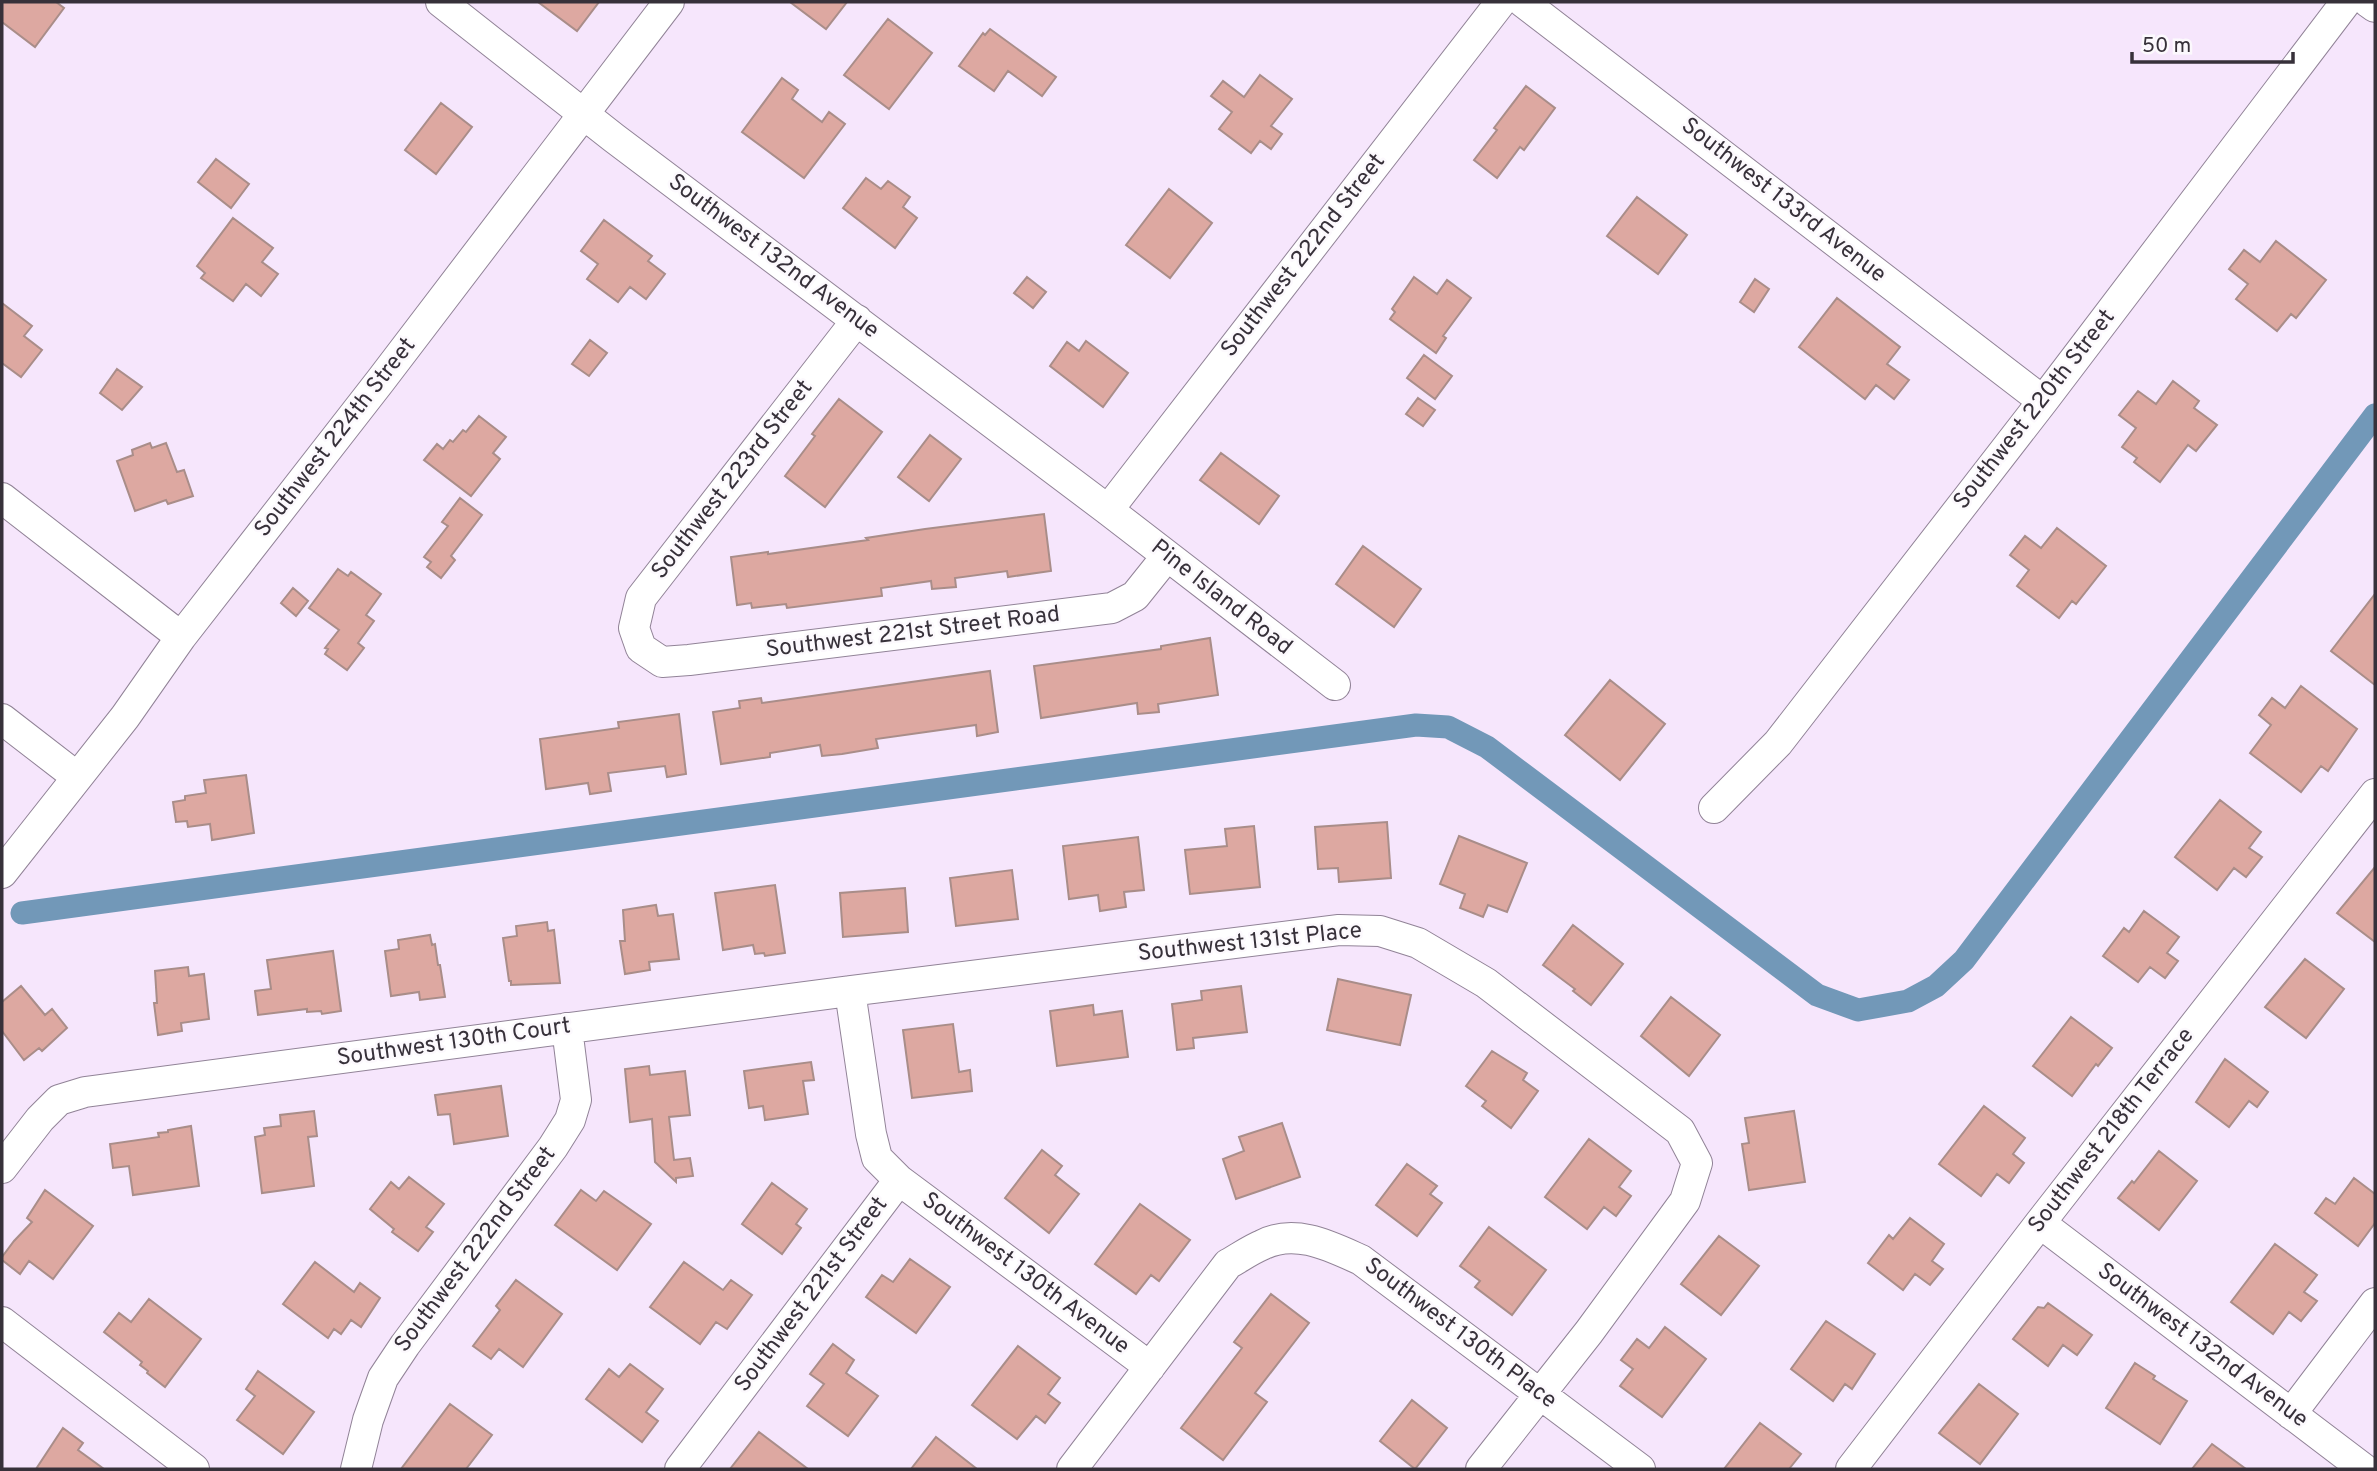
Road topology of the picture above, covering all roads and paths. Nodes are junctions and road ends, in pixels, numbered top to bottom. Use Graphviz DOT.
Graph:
graph roads {
  1 [pos="441,2"];
  2 [pos="669,2"];
  3 [pos="1502,2"];
  4 [pos="1523,2"];
  5 [pos="2346,2"];
  6 [pos="2368,2"];
  7 [pos="2375,7"];
  8 [pos="583,115"];
  9 [pos="857,320"];
  10 [pos="2043,401"];
  11 [pos="2,498"];
  12 [pos="1108,510"];
  13 [pos="1167,556"];
  14 [pos="181,637"];
  15 [pos="641,648"];
  16 [pos="1335,685"];
  17 [pos="2,719"];
  18 [pos="77,777"];
  19 [pos="2375,794"];
  20 [pos="1714,808"];
  21 [pos="2,873"];
  22 [pos="850,990"];
  23 [pos="567,1028"];
  24 [pos="2,1168"];
  25 [pos="899,1180"];
  26 [pos="2040,1223"];
  27 [pos="2375,1303"];
  28 [pos="2,1322"];
  29 [pos="1150,1367"];
  30 [pos="1540,1393"];
  31 [pos="2291,1414"];
  32 [pos="194,1469"];
  33 [pos="356,1469"];
  34 [pos="680,1469"];
  35 [pos="1072,1469"];
  36 [pos="1481,1469"];
  37 [pos="1640,1469"];
  38 [pos="1851,1469"];
  39 [pos="2364,1469"];
  1 -- 8 [label="street, Southwest 132nd Avenue"];
  2 -- 8 [label="street, Southwest 224th Street"];
  3 -- 12 [label="street, Southwest 222nd Street"];
  4 -- 10 [label="street, Southwest 133rd Avenue"];
  5 -- 10 [label="street, Southwest 220th Street"];
  6 -- 7 [label="street"];
  8 -- 9 [label="street, Southwest 132nd Avenue"];
  8 -- 14 [label="street, Southwest 224th Street"];
  9 -- 12 [label="street, Southwest 132nd Avenue"];
  9 -- 15 [label="street, Southwest 223rd Street"];
  10 -- 20 [label="street, Southwest 220th Street"];
  11 -- 14 [label="street"];
  12 -- 13 [label="street, Pine Island Road"];
  13 -- 15 [label="street, Southwest 221st Street Road"];
  13 -- 16 [label="street, Pine Island Road"];
  14 -- 18 [label="street, Southwest 224th Street"];
  17 -- 18 [label="street"];
  18 -- 21 [label="street, Southwest 224th Street"];
  19 -- 26 [label="street, Southwest 218th Terrace"];
  22 -- 23 [label="street, Southwest 130th Court"];
  22 -- 25 [label="street, Southwest 221st Street"];
  22 -- 30 [label="street, Southwest 131st Place"];
  23 -- 24 [label="street, Southwest 130th Court"];
  23 -- 33 [label="street, Southwest 222nd Street"];
  25 -- 29 [label="street, Southwest 130th Avenue"];
  25 -- 34 [label="street, Southwest 221st Street"];
  26 -- 31 [label="street, Southwest 132nd Avenue"];
  26 -- 38 [label="street, Southwest 218th Terrace"];
  27 -- 31 [label="street"];
  28 -- 32 [label="street"];
  29 -- 30 [label="street, Southwest 130th Place"];
  29 -- 35 [label="street"];
  30 -- 36 [label="street"];
  30 -- 37 [label="street, Southwest 130th Place"];
  31 -- 39 [label="street, Southwest 132nd Avenue"];
}
